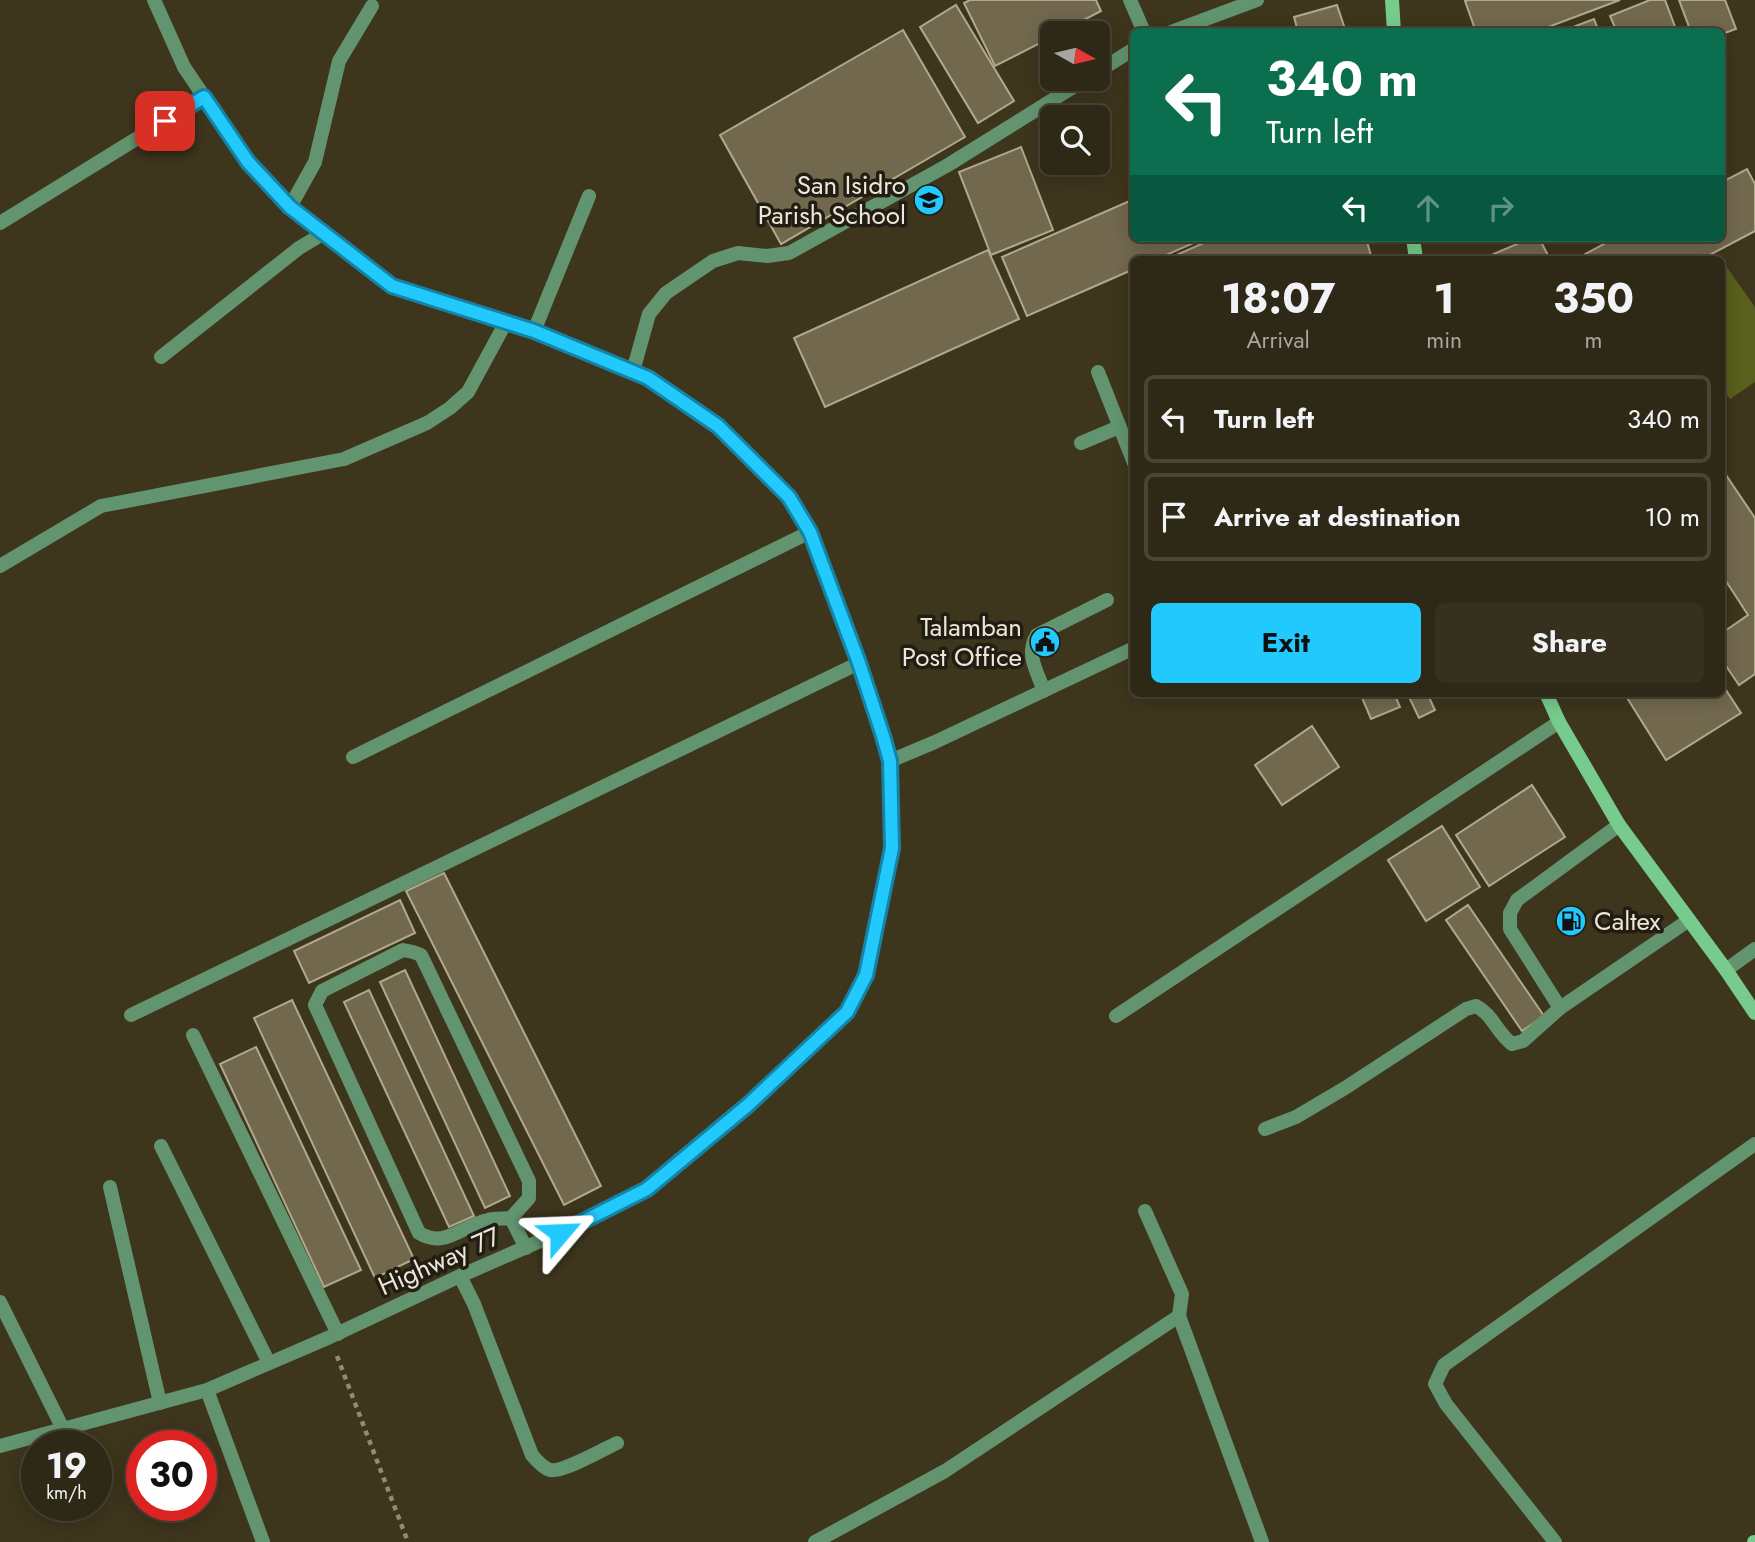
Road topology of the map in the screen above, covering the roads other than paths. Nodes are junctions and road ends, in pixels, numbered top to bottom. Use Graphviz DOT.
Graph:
graph roads {
  1 [pos="153,0"];
  2 [pos="1130,0"];
  3 [pos="1257,0"];
  4 [pos="1392,0"];
  5 [pos="372,6"];
  6 [pos="1142,28"];
  7 [pos="1182,28"];
  8 [pos="1394,28"];
  9 [pos="1130,51"];
  10 [pos="1110,64"];
  11 [pos="1067,91"];
  12 [pos="204,97"];
  13 [pos="589,196"];
  14 [pos="290,207"];
  15 [pos="0,223"];
  16 [pos="324,233"];
  17 [pos="506,322"];
  18 [pos="534,331"];
  19 [pos="161,357"];
  20 [pos="633,371"];
  21 [pos="1098,372"];
  22 [pos="1119,427"];
  23 [pos="1081,443"];
  24 [pos="1130,453"];
  25 [pos="810,532"];
  26 [pos="0,566"];
  27 [pos="1107,600"];
  28 [pos="1130,650"];
  29 [pos="859,663"];
  30 [pos="1044,691"];
  31 [pos="1548,697"];
  32 [pos="1559,722"];
  33 [pos="354,757"];
  34 [pos="890,761"];
  35 [pos="1619,825"];
  36 [pos="1689,920"];
  37 [pos="1755,949"];
  38 [pos="1726,970"];
  39 [pos="1560,1008"];
  40 [pos="1755,1013"];
  41 [pos="131,1015"];
  42 [pos="1116,1016"];
  43 [pos="193,1035"];
  44 [pos="1265,1129"];
  45 [pos="1755,1144"];
  46 [pos="161,1146"];
  47 [pos="110,1187"];
  48 [pos="1145,1211"];
  49 [pos="511,1218"];
  50 [pos="526,1248"];
  51 [pos="460,1276"];
  52 [pos="0,1302"];
  53 [pos="1179,1316"];
  54 [pos="334,1336"];
  55 [pos="269,1363"];
  56 [pos="207,1390"];
  57 [pos="160,1403"];
  58 [pos="62,1429"];
  59 [pos="617,1443"];
  60 [pos="0,1446"];
  61 [pos="263,1542"];
  62 [pos="815,1542"];
  63 [pos="1262,1542"];
  64 [pos="1555,1542"];
  1 -- 12 [label="street, Highway 77"];
  2 -- 6 [label="street"];
  3 -- 7 [label="street"];
  4 -- 8 [label="main road"];
  5 -- 14 [label="street"];
  9 -- 10 [label="street"];
  11 -- 20 [label="street"];
  12 -- 14 [label="street, Highway 77"];
  12 -- 15 [label="street"];
  13 -- 18 [label="street"];
  14 -- 16 [label="street, Highway 77"];
  16 -- 17 [label="street, Highway 77"];
  16 -- 19 [label="street"];
  17 -- 18 [label="street, Highway 77"];
  17 -- 26 [label="street"];
  18 -- 20 [label="street, Highway 77"];
  20 -- 25 [label="street, Highway 77"];
  21 -- 22 [label="street"];
  22 -- 23 [label="street"];
  22 -- 24 [label="street"];
  25 -- 29 [label="street, Highway 77"];
  25 -- 33 [label="street"];
  27 -- 30 [label="street"];
  28 -- 30 [label="street"];
  29 -- 34 [label="street, Highway 77"];
  29 -- 41 [label="street"];
  30 -- 34 [label="street"];
  31 -- 32 [label="main road"];
  32 -- 35 [label="main road"];
  32 -- 42 [label="street"];
  34 -- 50 [label="street, Highway 77"];
  35 -- 36 [label="main road"];
  35 -- 39 [label="street"];
  36 -- 38 [label="main road"];
  36 -- 39 [label="street"];
  37 -- 38 [label="street"];
  38 -- 40 [label="main road"];
  39 -- 44 [label="street"];
  43 -- 54 [label="street"];
  45 -- 64 [label="street"];
  46 -- 55 [label="street"];
  47 -- 57 [label="street"];
  48 -- 53 [label="street"];
  49 -- 49 [label="street"];
  49 -- 50 [label="street"];
  50 -- 51 [label="street, Highway 77"];
  51 -- 54 [label="street, Highway 77"];
  51 -- 59 [label="street"];
  52 -- 58 [label="street"];
  53 -- 62 [label="street"];
  53 -- 63 [label="street"];
  54 -- 55 [label="street, Highway 77"];
  55 -- 56 [label="street, Highway 77"];
  56 -- 57 [label="street, Highway 77"];
  56 -- 61 [label="street"];
  57 -- 58 [label="street, Highway 77"];
  58 -- 60 [label="street, Highway 77"];
}
